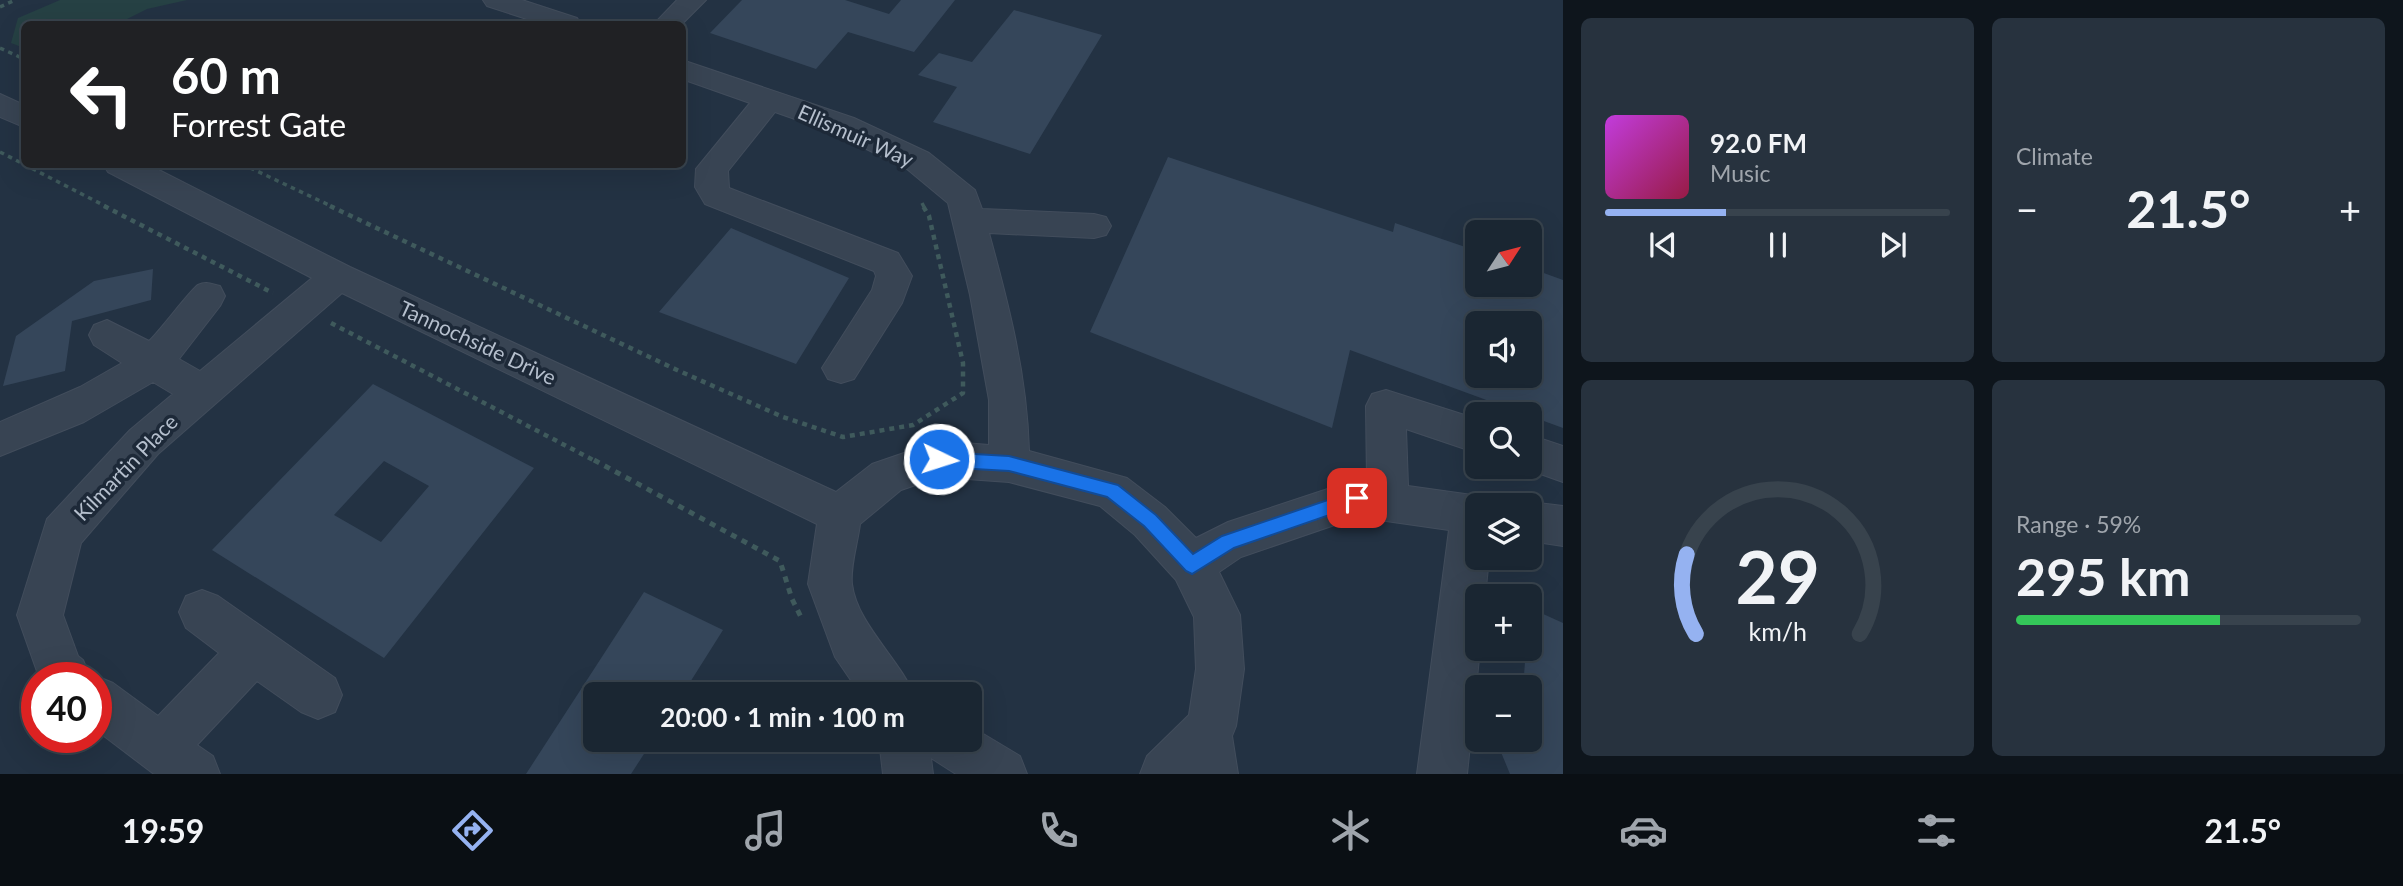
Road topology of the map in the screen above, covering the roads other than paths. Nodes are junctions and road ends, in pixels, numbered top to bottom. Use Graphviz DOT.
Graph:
graph roads {
  1 [pos="496,0"];
  2 [pos="693,0"];
  3 [pos="558,21"];
  4 [pos="670,21"];
  5 [pos="686,70"];
  6 [pos="770,99"];
  7 [pos="0,104"];
  8 [pos="21,115"];
  9 [pos="127,168"];
  10 [pos="968,220"];
  11 [pos="1094,226"];
  12 [pos="338,276"];
  13 [pos="207,296"];
  14 [pos="107,335"];
  15 [pos="152,362"];
  16 [pos="841,368"];
  17 [pos="202,392"];
  18 [pos="1465,432"];
  19 [pos="0,439"];
  20 [pos="1542,457"];
  21 [pos="1009,464"];
  22 [pos="1563,464"];
  23 [pos="1388,502"];
  24 [pos="840,513"];
  25 [pos="1465,513"];
  26 [pos="1542,523"];
  27 [pos="1563,526"];
  28 [pos="1192,565"];
  29 [pos="1467,570"];
  30 [pos="202,612"];
  31 [pos="254,650"];
  32 [pos="56,662"];
  33 [pos="881,682"];
  34 [pos="318,695"];
  35 [pos="112,712"];
  36 [pos="905,752"];
  37 [pos="966,752"];
  38 [pos="1210,752"];
  39 [pos="178,761"];
  40 [pos="908,774"];
  41 [pos="1002,774"];
  42 [pos="1165,774"];
  43 [pos="1442,774"];
  1 -- 3 [label="street"];
  2 -- 4 [label="street"];
  5 -- 6 [label="street, Ellismuir Way"];
  6 -- 10 [label="street, Ellismuir Way"];
  6 -- 16 [label="street"];
  7 -- 8 [label="street"];
  9 -- 12 [label="street, Tannochside Drive"];
  10 -- 11 [label="street"];
  10 -- 21 [label="street, Ellismuir Way"];
  12 -- 17 [label="street, Kilmartin Place"];
  12 -- 24 [label="street, Tannochside Drive"];
  13 -- 15 [label="street"];
  14 -- 15 [label="street"];
  15 -- 17 [label="street"];
  15 -- 19 [label="street"];
  17 -- 32 [label="street, Kilmartin Place"];
  18 -- 23 [label="street"];
  20 -- 22 [label="street"];
  21 -- 24 [label="street"];
  21 -- 28 [label="street"];
  23 -- 25 [label="street"];
  23 -- 28 [label="street"];
  24 -- 33 [label="street"];
  26 -- 27 [label="street"];
  28 -- 38 [label="street"];
  29 -- 43 [label="street"];
  30 -- 31 [label="street"];
  31 -- 34 [label="street"];
  31 -- 39 [label="street"];
  35 -- 39 [label="street"];
  36 -- 40 [label="street"];
  37 -- 41 [label="street"];
  38 -- 42 [label="street"];
}
